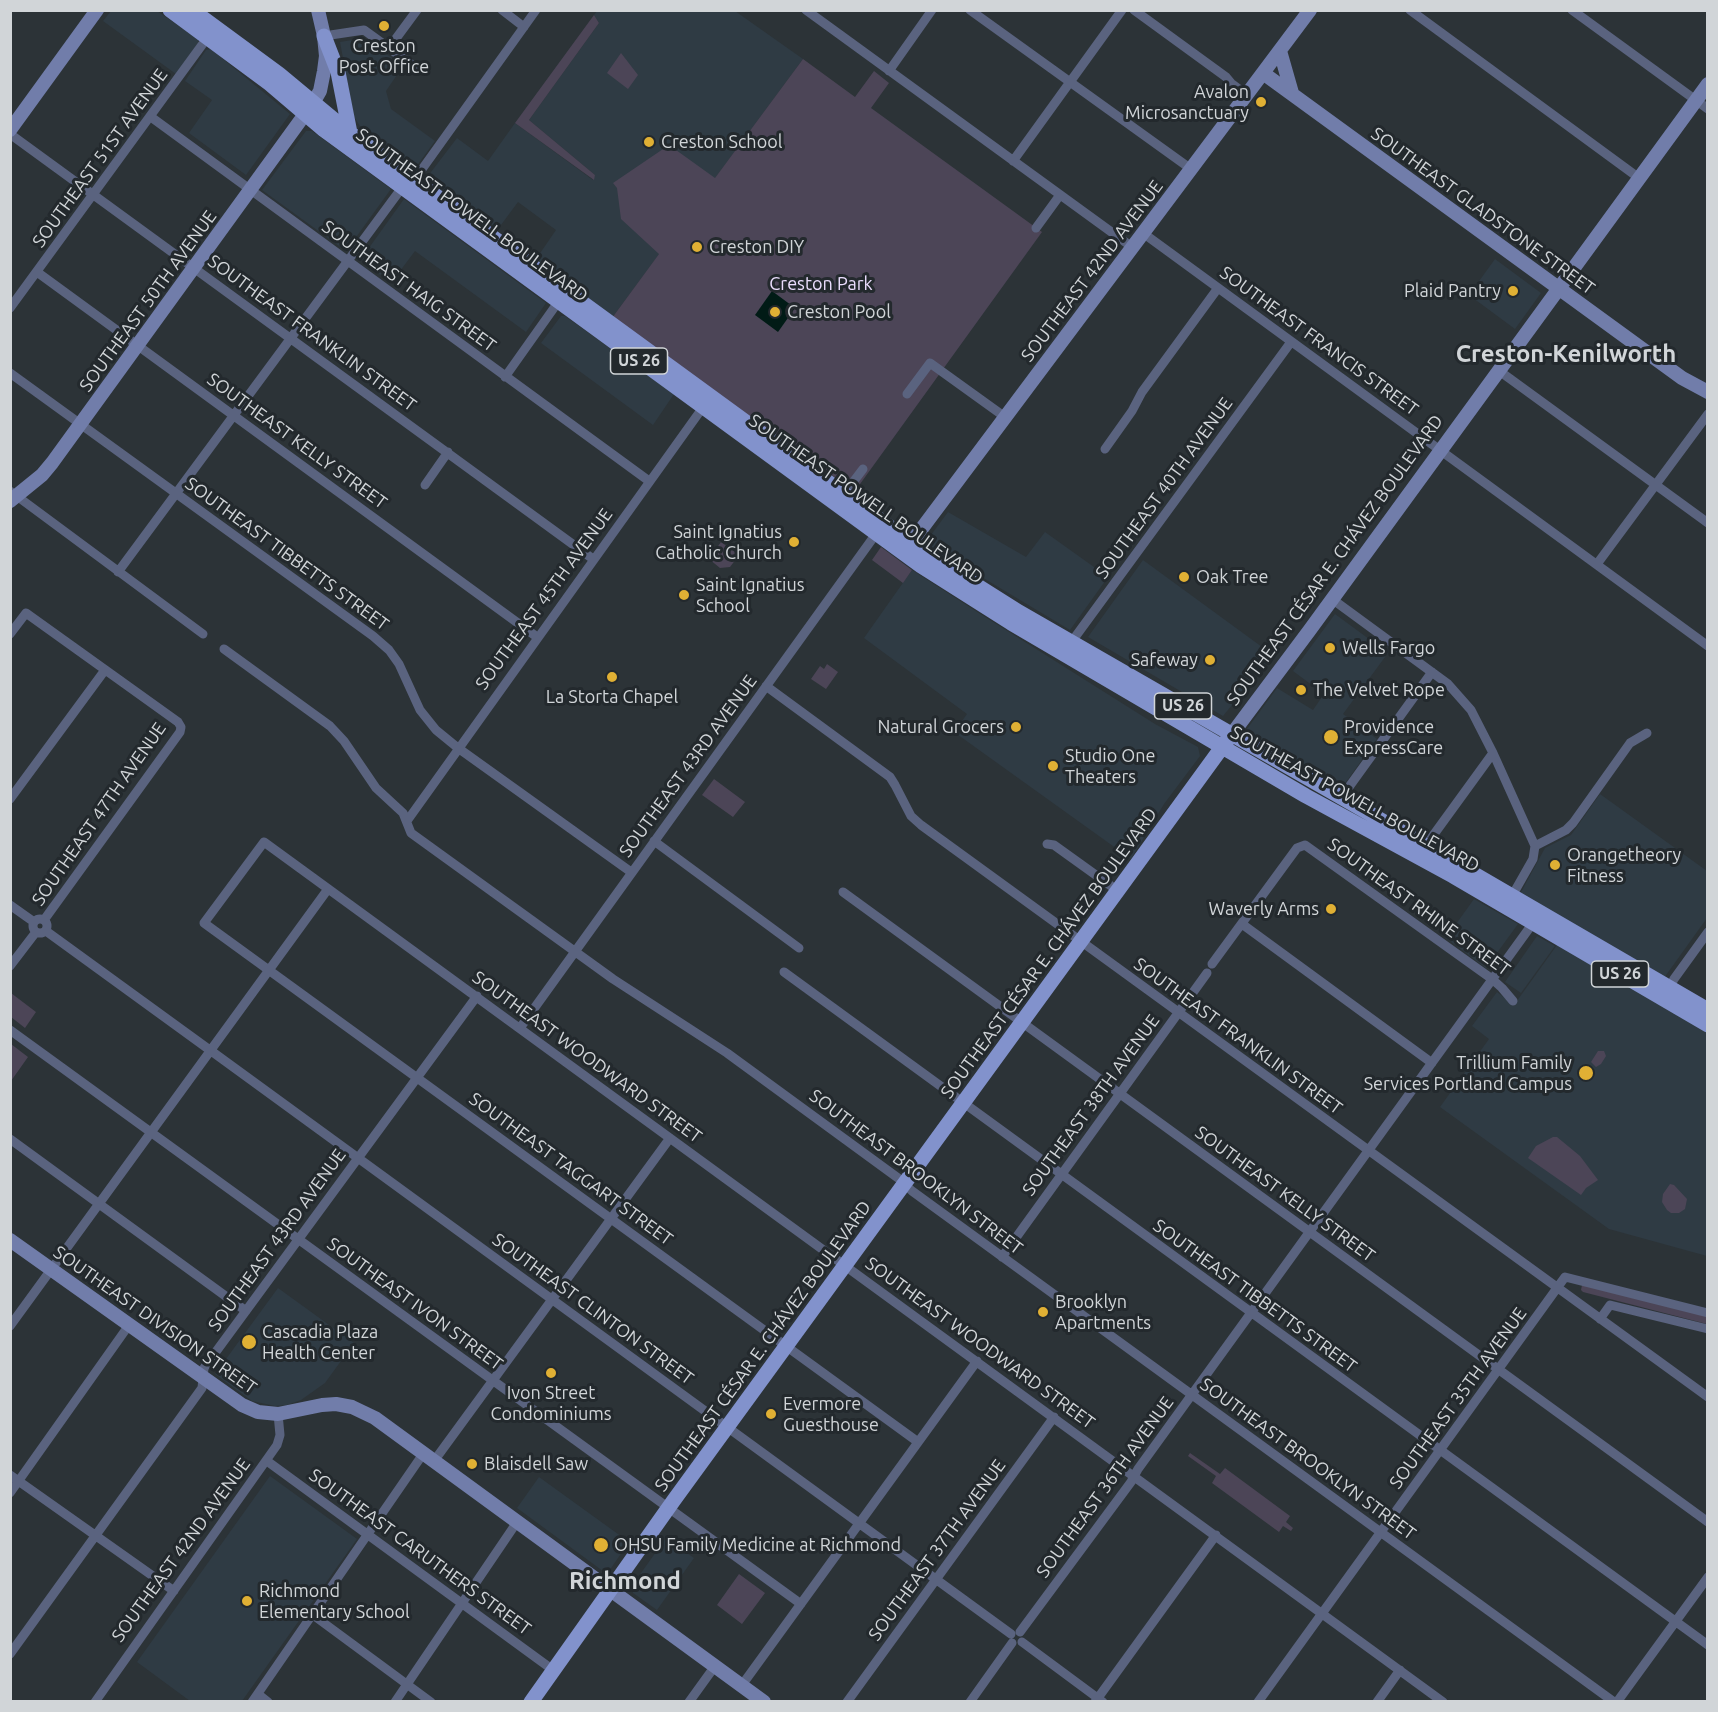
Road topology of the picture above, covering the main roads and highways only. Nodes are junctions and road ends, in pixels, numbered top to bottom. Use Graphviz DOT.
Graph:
graph roads {
  1 [pos="97,10"];
  2 [pos="170,10"];
  3 [pos="192,10"];
  4 [pos="318,10"];
  5 [pos="1310,10"];
  6 [pos="211,33"];
  7 [pos="324,36"];
  8 [pos="1280,51"];
  9 [pos="1263,73"];
  10 [pos="1707,84"];
  11 [pos="1292,93"];
  12 [pos="309,108"];
  13 [pos="10,132"];
  14 [pos="350,133"];
  15 [pos="408,184"];
  16 [pos="1558,288"];
  17 [pos="1682,378"];
  18 [pos="1707,392"];
  19 [pos="1707,404"];
  20 [pos="13,496"];
  21 [pos="907,548"];
  22 [pos="1227,740"];
  23 [pos="1422,851"];
  24 [pos="1512,896"];
  25 [pos="1496,901"];
  26 [pos="1557,922"];
  27 [pos="1533,923"];
  28 [pos="1666,993"];
  29 [pos="1707,1010"];
  30 [pos="1707,1025"];
  31 [pos="10,1240"];
  32 [pos="611,1589"];
  33 [pos="531,1701"];
  34 [pos="764,1701"];
  1 -- 13 [label="main road"];
  2 -- 6 [label="main road, SOUTHEAST POWELL BOULEVARD / US 26"];
  3 -- 6 [label="main road, SOUTHEAST POWELL BOULEVARD / US 26"];
  4 -- 7 [label="main road, SOUTHEAST 50TH AVENUE"];
  5 -- 8 [label="main road, SOUTHEAST 42ND AVENUE"];
  6 -- 12 [label="main road, SOUTHEAST POWELL BOULEVARD / US 26"];
  7 -- 12 [label="main road, SOUTHEAST 50TH AVENUE"];
  7 -- 14 [label="main road"];
  8 -- 9 [label="main road, SOUTHEAST 42ND AVENUE"];
  8 -- 11 [label="main road"];
  9 -- 11 [label="main road, SOUTHEAST GLADSTONE STREET"];
  9 -- 21 [label="main road, SOUTHEAST 42ND AVENUE"];
  10 -- 16 [label="main road, SOUTHEAST CÉSAR E. CHÁVEZ BOULEVARD"];
  11 -- 16 [label="main road, SOUTHEAST GLADSTONE STREET"];
  12 -- 14 [label="main road, SOUTHEAST POWELL BOULEVARD / US 26"];
  12 -- 15 [label="main road, SOUTHEAST POWELL BOULEVARD / US 26"];
  12 -- 20 [label="main road, SOUTHEAST 50TH AVENUE"];
  14 -- 15 [label="main road, SOUTHEAST POWELL BOULEVARD / US 26"];
  15 -- 21 [label="main road, SOUTHEAST POWELL BOULEVARD / US 26"];
  16 -- 17 [label="main road, SOUTHEAST GLADSTONE STREET"];
  16 -- 22 [label="main road, SOUTHEAST CÉSAR E. CHÁVEZ BOULEVARD"];
  17 -- 18 [label="main road, SOUTHEAST GLADSTONE STREET"];
  17 -- 19 [label="main road, SOUTHEAST GLADSTONE STREET"];
  21 -- 22 [label="main road, SOUTHEAST POWELL BOULEVARD / US 26"];
  22 -- 23 [label="main road, SOUTHEAST POWELL BOULEVARD / US 26"];
  22 -- 23 [label="main road, SOUTHEAST POWELL BOULEVARD / US 26"];
  22 -- 32 [label="main road, SOUTHEAST CÉSAR E. CHÁVEZ BOULEVARD"];
  23 -- 24 [label="main road, SOUTHEAST POWELL BOULEVARD / US 26"];
  23 -- 25 [label="main road, SOUTHEAST POWELL BOULEVARD / US 26"];
  24 -- 25 [label="main road"];
  24 -- 26 [label="main road, SOUTHEAST POWELL BOULEVARD / US 26"];
  25 -- 27 [label="main road, SOUTHEAST POWELL BOULEVARD / US 26"];
  26 -- 27 [label="main road"];
  26 -- 28 [label="main road, SOUTHEAST POWELL BOULEVARD / US 26"];
  27 -- 28 [label="main road, SOUTHEAST POWELL BOULEVARD / US 26"];
  28 -- 29 [label="main road, SOUTHEAST POWELL BOULEVARD / US 26"];
  28 -- 30 [label="main road, SOUTHEAST POWELL BOULEVARD / US 26"];
  31 -- 32 [label="main road, SOUTHEAST DIVISION STREET"];
  32 -- 33 [label="main road, SOUTHEAST CÉSAR E. CHÁVEZ BOULEVARD"];
  32 -- 34 [label="main road, SOUTHEAST DIVISION STREET"];
}
